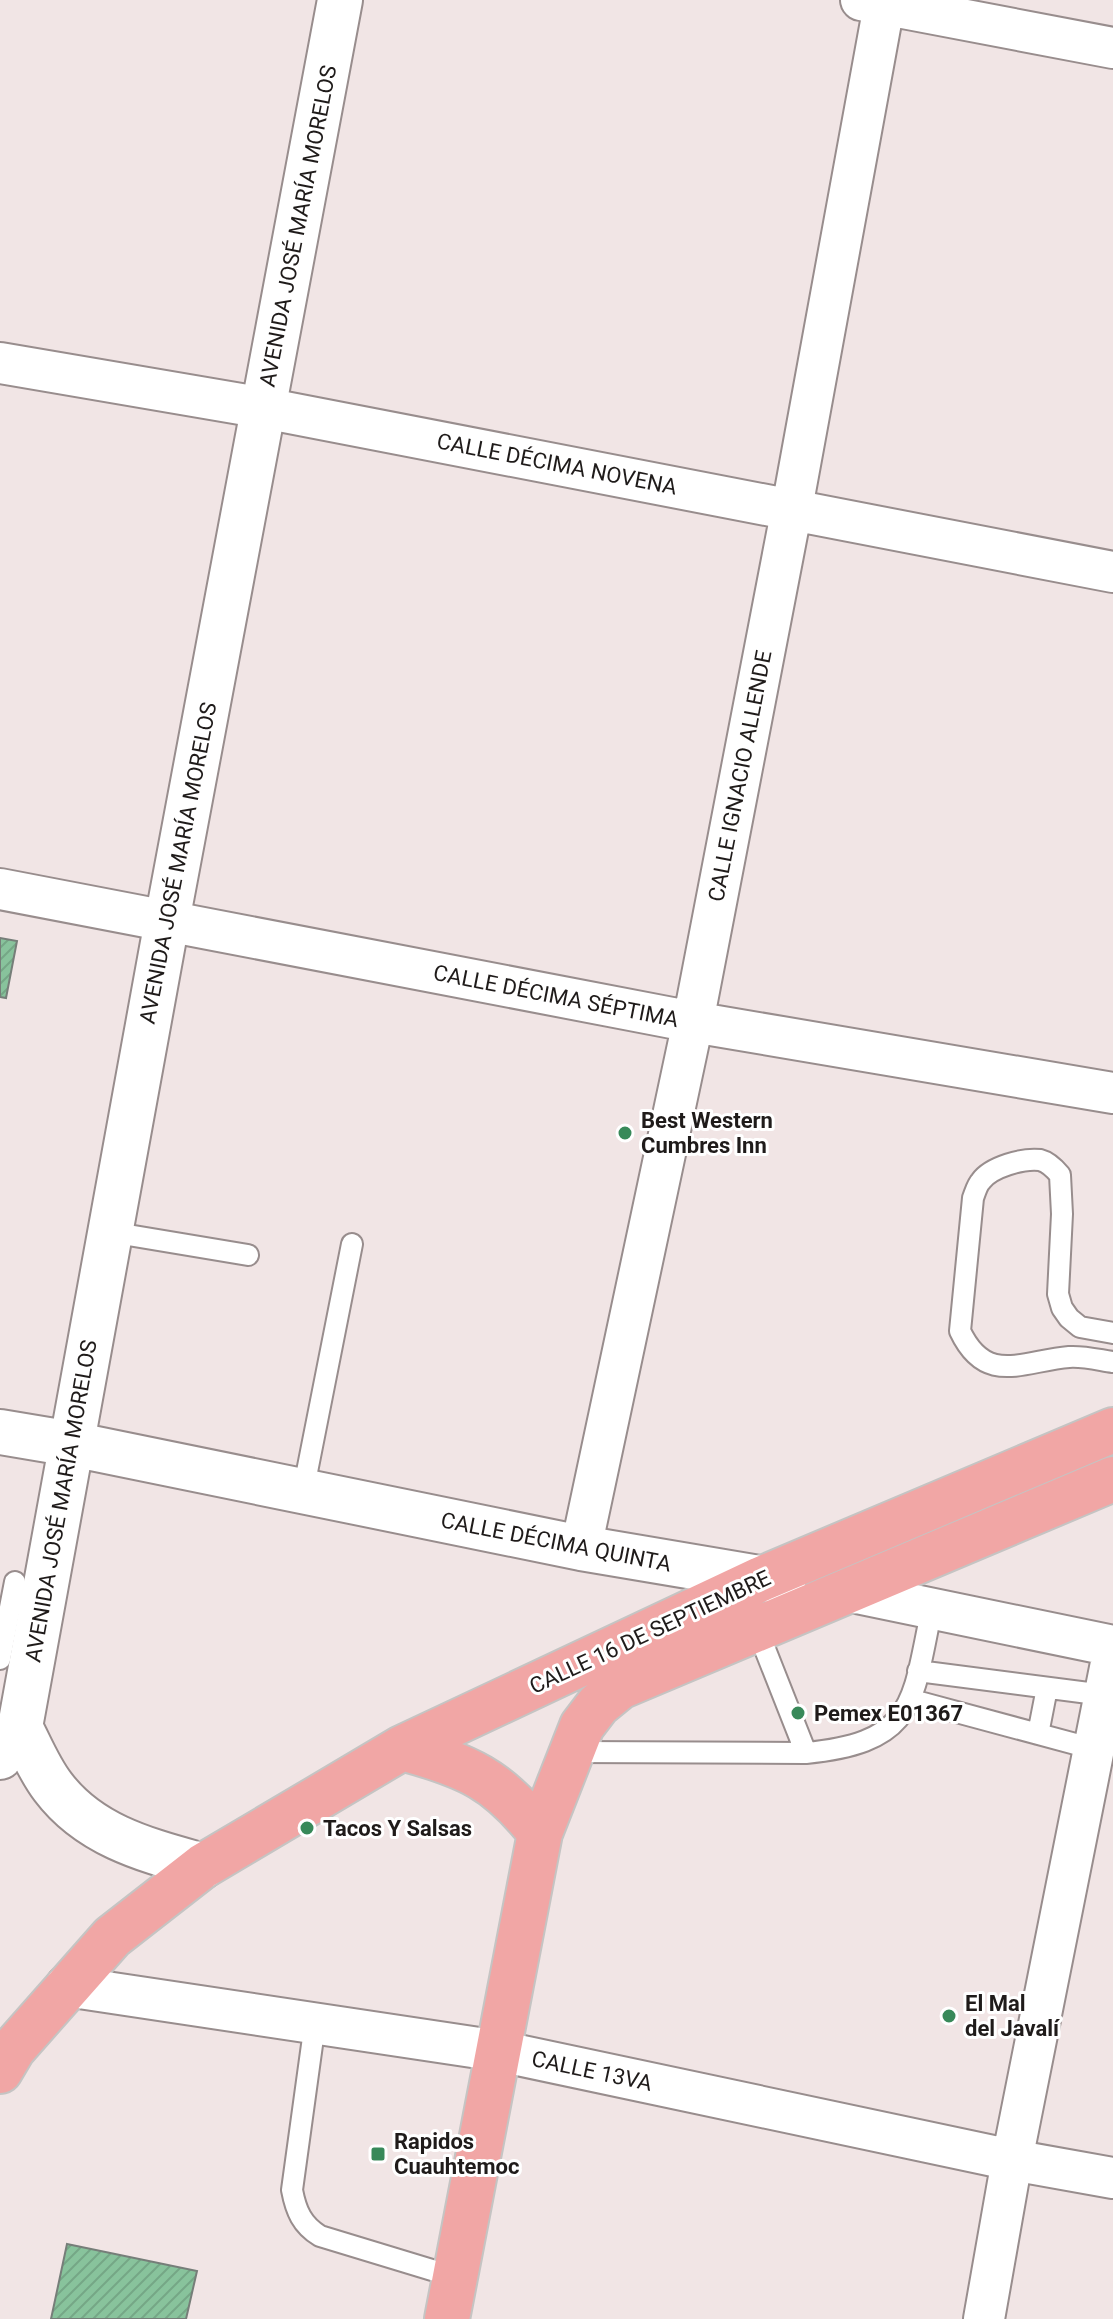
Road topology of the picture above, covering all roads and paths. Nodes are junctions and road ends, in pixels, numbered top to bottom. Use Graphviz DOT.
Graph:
graph roads {
  1 [pos="340,0"];
  2 [pos="877,2"];
  3 [pos="1113,48"];
  4 [pos="0,363"];
  5 [pos="264,408"];
  6 [pos="792,508"];
  7 [pos="1113,572"];
  8 [pos="0,889"];
  9 [pos="167,921"];
  10 [pos="693,1022"];
  11 [pos="1113,1093"];
  12 [pos="110,1232"];
  13 [pos="352,1244"];
  14 [pos="248,1255"];
  15 [pos="1080,1327"];
  16 [pos="1113,1333"];
  17 [pos="1076,1357"];
  18 [pos="1113,1362"];
  19 [pos="1113,1430"];
  20 [pos="0,1432"];
  21 [pos="72,1444"];
  22 [pos="1113,1479"];
  23 [pos="303,1492"];
  24 [pos="581,1548"];
  25 [pos="761,1579"];
  26 [pos="20,1582"];
  27 [pos="847,1591"];
  28 [pos="932,1608"];
  29 [pos="757,1629"];
  30 [pos="1113,1646"];
  31 [pos="1113,1653"];
  32 [pos="0,1659"];
  33 [pos="918,1671"];
  34 [pos="1047,1688"];
  35 [pos="1104,1695"];
  36 [pos="912,1700"];
  37 [pos="14,1719"];
  38 [pos="1038,1734"];
  39 [pos="402,1748"];
  40 [pos="1094,1749"];
  41 [pos="572,1752"];
  42 [pos="806,1753"];
  43 [pos="540,1833"];
  44 [pos="203,1866"];
  45 [pos="66,1986"];
  46 [pos="315,2023"];
  47 [pos="499,2051"];
  48 [pos="0,2071"];
  49 [pos="1012,2160"];
  50 [pos="1113,2178"];
  51 [pos="455,2277"];
  52 [pos="447,2319"];
  53 [pos="984,2319"];
  1 -- 5 [label="main road, AVENIDA JOSÉ MARÍA MORELOS"];
  2 -- 3 [label="street"];
  2 -- 6 [label="street, CALLE IGNACIO ALLENDE"];
  4 -- 5 [label="street, CALLE DÉCIMA NOVENA"];
  5 -- 6 [label="street, CALLE DÉCIMA NOVENA"];
  5 -- 9 [label="main road, AVENIDA JOSÉ MARÍA MORELOS"];
  6 -- 7 [label="street, CALLE DÉCIMA NOVENA"];
  6 -- 10 [label="street, CALLE IGNACIO ALLENDE"];
  8 -- 9 [label="street, CALLE DÉCIMA SÉPTIMA"];
  9 -- 10 [label="street, CALLE DÉCIMA SÉPTIMA"];
  9 -- 12 [label="main road, AVENIDA JOSÉ MARÍA MORELOS"];
  10 -- 11 [label="street, CALLE DÉCIMA SÉPTIMA"];
  10 -- 24 [label="street, CALLE IGNACIO ALLENDE"];
  12 -- 14 [label="lane"];
  12 -- 21 [label="main road, AVENIDA JOSÉ MARÍA MORELOS"];
  13 -- 23 [label="lane"];
  15 -- 16 [label="lane"];
  15 -- 17 [label="lane"];
  15 -- 17 [label="lane"];
  17 -- 18 [label="lane"];
  19 -- 25 [label="main road, CALLE 16 DE SEPTIEMBRE"];
  20 -- 21 [label="main road, CALLE DÉCIMA QUINTA"];
  21 -- 23 [label="main road, CALLE DÉCIMA QUINTA"];
  21 -- 26 [label="main road, AVENIDA JOSÉ MARÍA MORELOS"];
  22 -- 27 [label="main road, CALLE 16 DE SEPTIEMBRE"];
  23 -- 24 [label="main road, CALLE DÉCIMA QUINTA"];
  24 -- 25 [label="main road, CALLE DÉCIMA QUINTA"];
  25 -- 27 [label="main road, CALLE DÉCIMA QUINTA"];
  25 -- 39 [label="main road, CALLE 16 DE SEPTIEMBRE"];
  26 -- 32 [label="lane"];
  26 -- 37 [label="main road, AVENIDA JOSÉ MARÍA MORELOS"];
  27 -- 28 [label="street, CALLE DÉCIMA QUINTA"];
  27 -- 29 [label="main road, CALLE 16 DE SEPTIEMBRE"];
  28 -- 30 [label="street, CALLE DÉCIMA QUINTA"];
  28 -- 33 [label="lane"];
  29 -- 41 [label="main road, CALLE 16 DE SEPTIEMBRE"];
  29 -- 42 [label="lane"];
  31 -- 35 [label="street"];
  33 -- 34 [label="lane"];
  33 -- 36 [label="lane"];
  34 -- 35 [label="lane"];
  34 -- 38 [label="lane"];
  35 -- 40 [label="street"];
  36 -- 38 [label="lane"];
  36 -- 42 [label="lane"];
  37 -- 44 [label="main road"];
  38 -- 40 [label="lane"];
  39 -- 43 [label="main road"];
  39 -- 44 [label="main road, CALLE 16 DE SEPTIEMBRE"];
  40 -- 49 [label="street"];
  41 -- 42 [label="lane"];
  41 -- 43 [label="main road, CALLE 16 DE SEPTIEMBRE"];
  43 -- 47 [label="main road, CALLE 16 DE SEPTIEMBRE"];
  44 -- 45 [label="main road"];
  45 -- 46 [label="street, CALLE 13VA"];
  45 -- 48 [label="main road"];
  46 -- 47 [label="street, CALLE 13VA"];
  46 -- 51 [label="lane"];
  47 -- 49 [label="street, CALLE 13VA"];
  47 -- 51 [label="main road, CALLE 16 DE SEPTIEMBRE"];
  49 -- 50 [label="street, CALLE 13VA"];
  49 -- 53 [label="street"];
  51 -- 52 [label="main road, CALLE 16 DE SEPTIEMBRE"];
}
